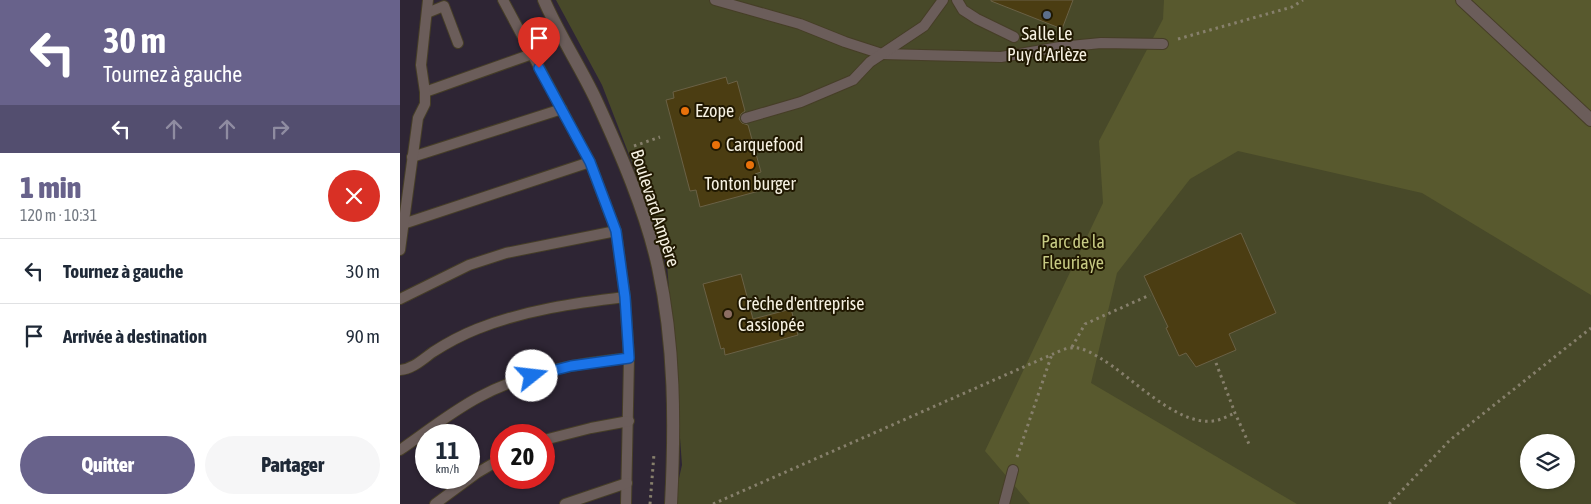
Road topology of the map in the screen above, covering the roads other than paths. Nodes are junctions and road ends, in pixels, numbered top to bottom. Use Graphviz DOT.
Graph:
graph roads {
  1 [pos="428,0"];
  2 [pos="503,0"];
  3 [pos="544,0"];
  4 [pos="715,0"];
  5 [pos="943,0"];
  6 [pos="957,0"];
  7 [pos="1462,0"];
  8 [pos="427,13"];
  9 [pos="1014,37"];
  10 [pos="458,43"];
  11 [pos="1163,44"];
  12 [pos="532,54"];
  13 [pos="882,54"];
  14 [pos="426,92"];
  15 [pos="562,109"];
  16 [pos="746,118"];
  17 [pos="1591,120"];
  18 [pos="412,157"];
  19 [pos="590,162"];
  20 [pos="403,224"];
  21 [pos="616,231"];
  22 [pos="400,250"];
  23 [pos="625,297"];
  24 [pos="400,299"];
  25 [pos="629,358"];
  26 [pos="400,370"];
  27 [pos="629,421"];
  28 [pos="555,437"];
  29 [pos="400,450"];
  30 [pos="490,465"];
  31 [pos="1013,470"];
  32 [pos="627,483"];
  33 [pos="435,504"];
  34 [pos="565,504"];
  35 [pos="626,504"];
  36 [pos="671,504"];
  37 [pos="1004,504"];
  1 -- 8 [label="lane"];
  2 -- 12 [label="lane"];
  3 -- 36 [label="street, Boulevard Ampère"];
  4 -- 13 [label="lane"];
  5 -- 13 [label="lane"];
  6 -- 9 [label="lane"];
  7 -- 17 [label="street"];
  8 -- 10 [label="lane"];
  8 -- 14 [label="lane"];
  11 -- 13 [label="lane"];
  12 -- 14 [label="lane"];
  12 -- 15 [label="lane"];
  13 -- 16 [label="lane"];
  14 -- 18 [label="lane"];
  15 -- 18 [label="lane"];
  15 -- 19 [label="lane"];
  18 -- 20 [label="lane"];
  19 -- 20 [label="lane"];
  19 -- 21 [label="lane"];
  20 -- 22 [label="lane"];
  21 -- 23 [label="lane"];
  21 -- 24 [label="lane"];
  23 -- 25 [label="lane"];
  23 -- 26 [label="lane"];
  25 -- 27 [label="lane"];
  25 -- 29 [label="lane"];
  27 -- 28 [label="lane"];
  27 -- 32 [label="lane"];
  30 -- 33 [label="lane"];
  31 -- 37 [label="lane"];
  32 -- 34 [label="lane"];
  32 -- 35 [label="lane"];
}
